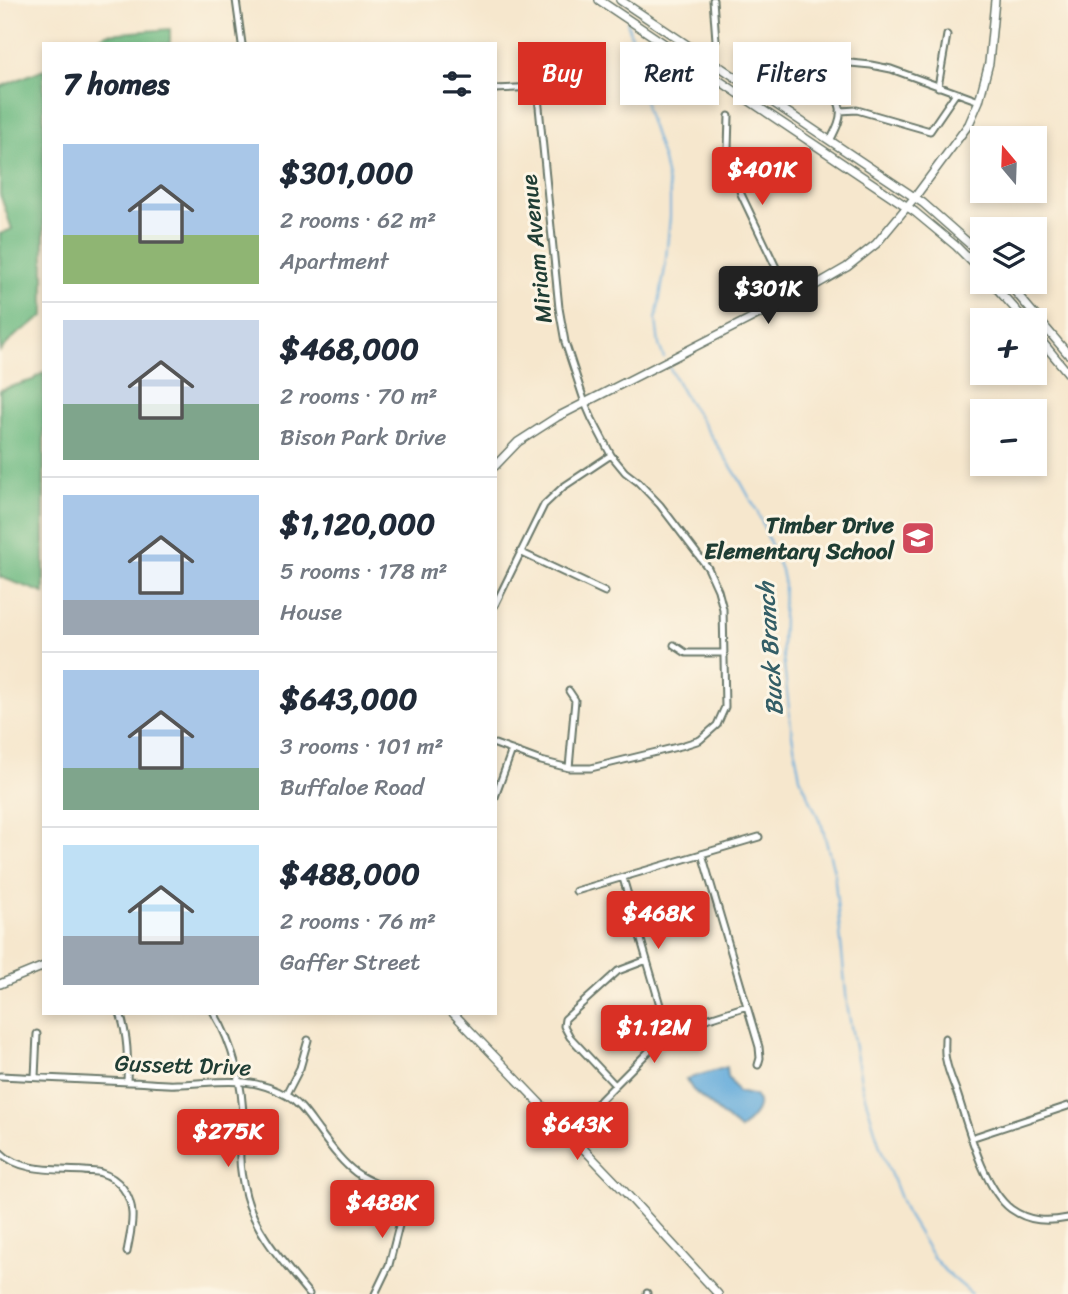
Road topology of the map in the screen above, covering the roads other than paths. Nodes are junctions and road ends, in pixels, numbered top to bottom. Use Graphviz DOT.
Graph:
graph roads {
  1 [pos="236,0"];
  2 [pos="599,0"];
  3 [pos="620,0"];
  4 [pos="713,0"];
  5 [pos="995,0"];
  6 [pos="947,35"];
  7 [pos="716,40"];
  8 [pos="242,42"];
  9 [pos="938,87"];
  10 [pos="497,89"];
  11 [pos="956,93"];
  12 [pos="979,101"];
  13 [pos="840,111"];
  14 [pos="729,116"];
  15 [pos="830,141"];
  16 [pos="915,197"];
  17 [pos="907,206"];
  18 [pos="970,244"];
  19 [pos="970,260"];
  20 [pos="1002,294"];
  21 [pos="1017,294"];
  22 [pos="791,299"];
  23 [pos="1014,308"];
  24 [pos="1047,348"];
  25 [pos="1068,354"];
  26 [pos="1068,373"];
  27 [pos="585,403"];
  28 [pos="611,455"];
  29 [pos="497,464"];
  30 [pos="520,552"];
  31 [pos="606,592"];
  32 [pos="497,601"];
  33 [pos="674,645"];
  34 [pos="724,653"];
  35 [pos="569,691"];
  36 [pos="497,745"];
  37 [pos="512,750"];
  38 [pos="569,768"];
  39 [pos="497,791"];
  40 [pos="759,837"];
  41 [pos="702,853"];
  42 [pos="623,878"];
  43 [pos="576,891"];
  44 [pos="647,960"];
  45 [pos="42,967"];
  46 [pos="0,984"];
  47 [pos="747,1006"];
  48 [pos="121,1015"];
  49 [pos="215,1015"];
  50 [pos="455,1015"];
  51 [pos="671,1031"];
  52 [pos="37,1034"];
  53 [pos="945,1038"];
  54 [pos="308,1040"];
  55 [pos="758,1065"];
  56 [pos="0,1076"];
  57 [pos="35,1077"];
  58 [pos="238,1081"];
  59 [pos="127,1082"];
  60 [pos="615,1085"];
  61 [pos="286,1095"];
  62 [pos="1068,1107"];
  63 [pos="568,1133"];
  64 [pos="971,1138"];
  65 [pos="0,1152"];
  66 [pos="1068,1217"];
  67 [pos="127,1252"];
  68 [pos="309,1294"];
  69 [pos="375,1294"];
  70 [pos="718,1294"];
  1 -- 8 [label="street"];
  2 -- 17 [label="street"];
  3 -- 15 [label="street"];
  4 -- 7 [label="street"];
  5 -- 12 [label="street"];
  6 -- 9 [label="street"];
  9 -- 11 [label="street"];
  9 -- 13 [label="street"];
  10 -- 27 [label="street, Miriam Avenue"];
  11 -- 12 [label="street"];
  11 -- 13 [label="street"];
  12 -- 16 [label="street"];
  13 -- 15 [label="street"];
  14 -- 22 [label="street"];
  15 -- 16 [label="street"];
  16 -- 17 [label="street"];
  16 -- 18 [label="street"];
  17 -- 19 [label="street"];
  17 -- 22 [label="street"];
  20 -- 23 [label="street"];
  21 -- 25 [label="street"];
  22 -- 27 [label="street"];
  24 -- 26 [label="street"];
  27 -- 28 [label="street, Miriam Avenue"];
  27 -- 29 [label="street"];
  28 -- 30 [label="street"];
  28 -- 34 [label="street, Miriam Avenue"];
  30 -- 31 [label="street"];
  30 -- 32 [label="street"];
  33 -- 34 [label="street"];
  34 -- 38 [label="street, Miriam Avenue"];
  35 -- 38 [label="street"];
  36 -- 37 [label="street, Miriam Avenue"];
  37 -- 38 [label="street, Miriam Avenue"];
  37 -- 39 [label="street"];
  40 -- 41 [label="street"];
  41 -- 42 [label="street"];
  41 -- 47 [label="street"];
  42 -- 43 [label="street"];
  42 -- 44 [label="street"];
  44 -- 51 [label="street"];
  44 -- 60 [label="street"];
  45 -- 46 [label="street"];
  47 -- 51 [label="street"];
  47 -- 55 [label="street"];
  48 -- 59 [label="street"];
  49 -- 58 [label="street"];
  50 -- 63 [label="street"];
  51 -- 60 [label="street"];
  52 -- 57 [label="street"];
  53 -- 64 [label="street"];
  54 -- 61 [label="street"];
  56 -- 57 [label="street, Gussett Drive"];
  57 -- 59 [label="street, Gussett Drive"];
  58 -- 59 [label="street, Gussett Drive"];
  58 -- 61 [label="street, Gussett Drive"];
  58 -- 68 [label="street"];
  60 -- 63 [label="street"];
  61 -- 69 [label="street, Gussett Drive"];
  62 -- 64 [label="street"];
  63 -- 70 [label="street"];
  64 -- 66 [label="street"];
  65 -- 67 [label="street"];
}
